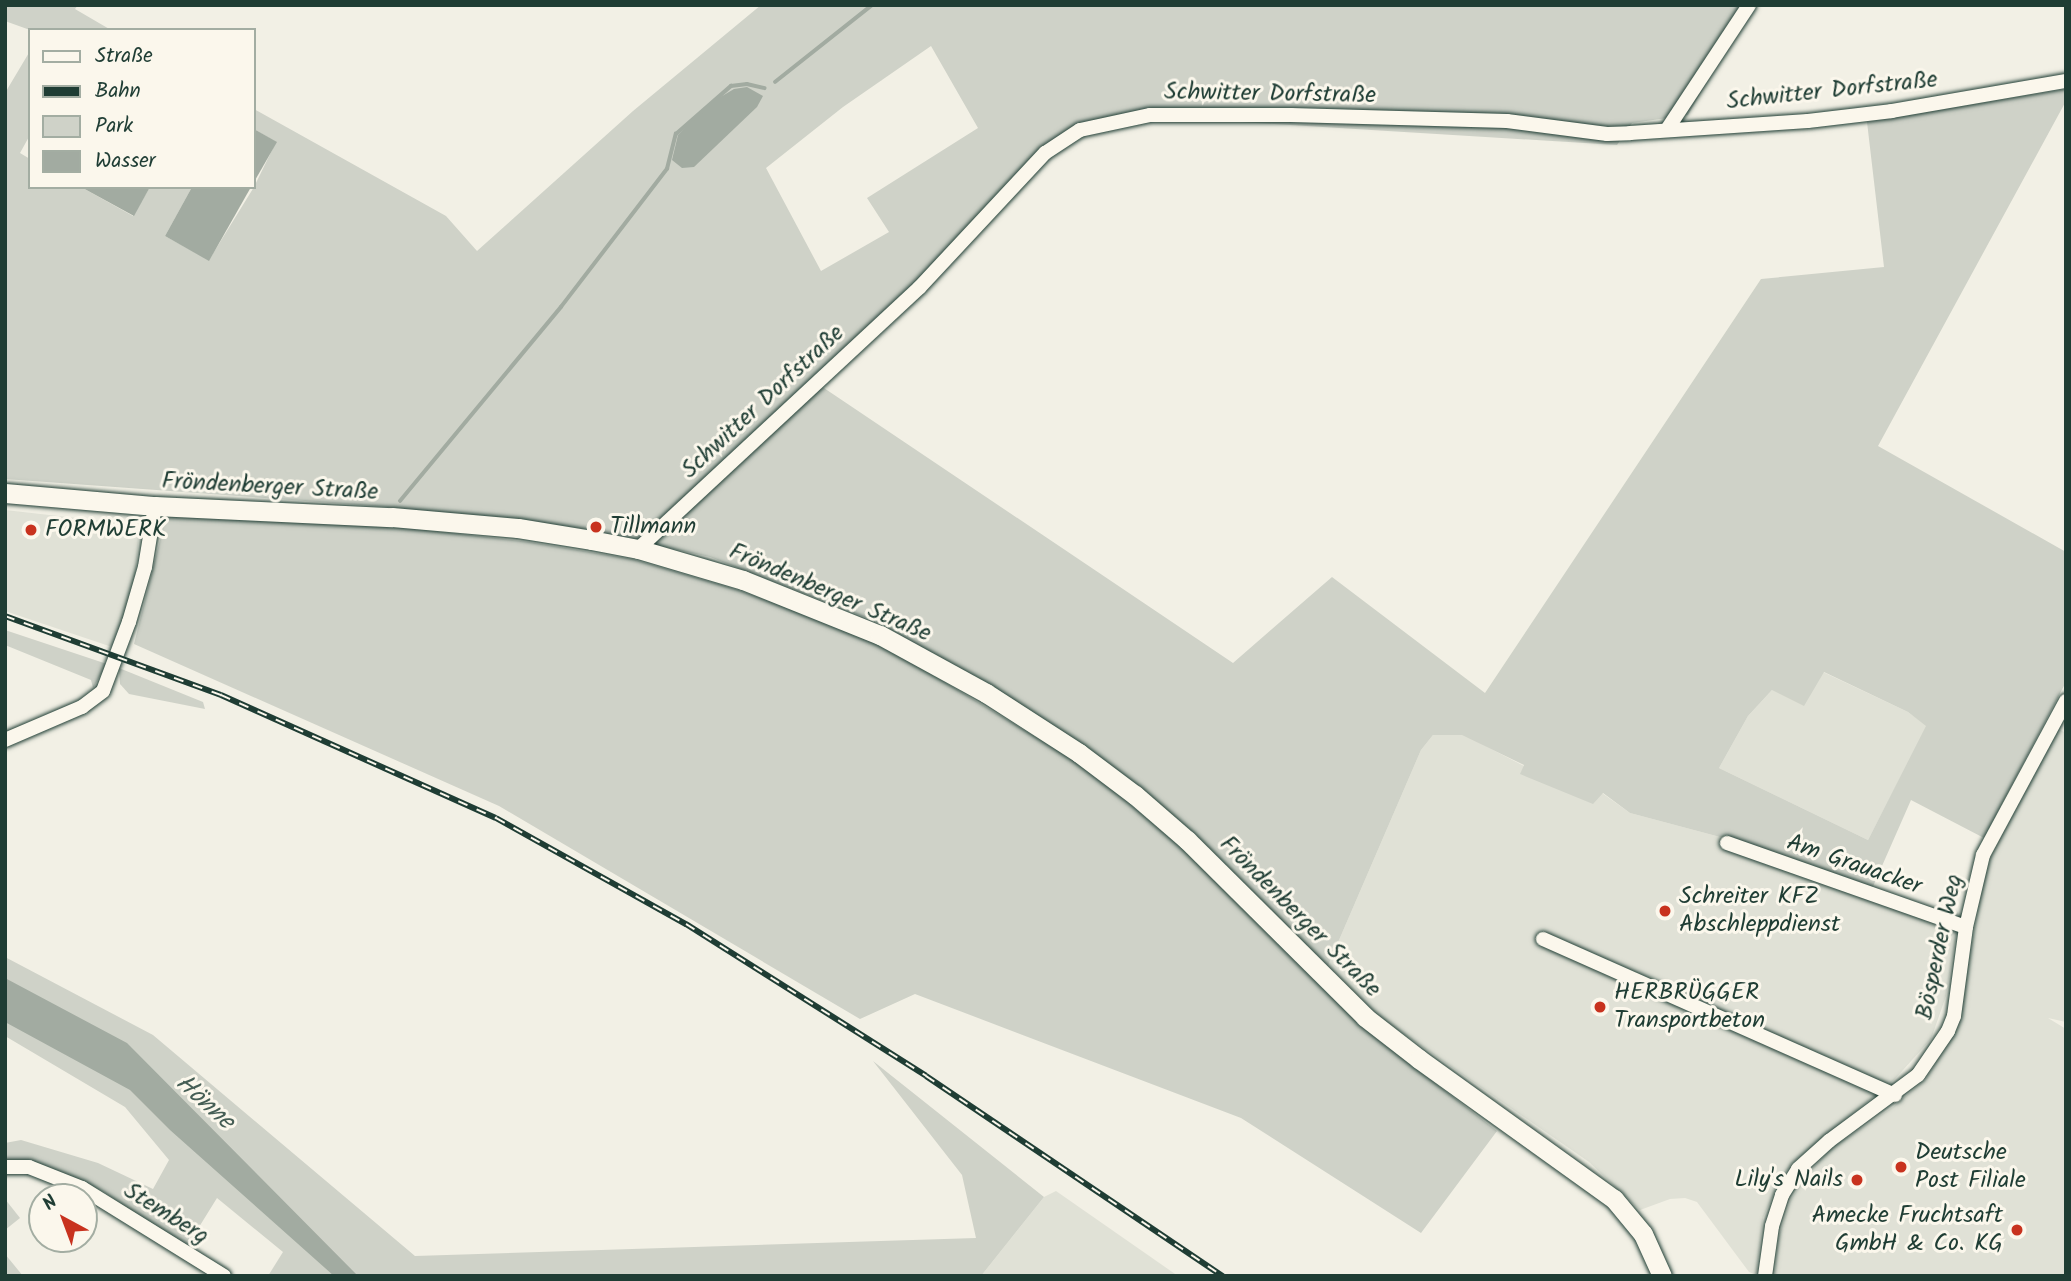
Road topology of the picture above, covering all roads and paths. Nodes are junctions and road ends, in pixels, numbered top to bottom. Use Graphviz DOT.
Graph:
graph roads {
  1 [pos="1749,5"];
  2 [pos="2066,81"];
  3 [pos="1668,128"];
  4 [pos="5,493"];
  5 [pos="155,506"];
  6 [pos="638,549"];
  7 [pos="2066,701"];
  8 [pos="5,740"];
  9 [pos="1727,843"];
  10 [pos="1966,927"];
  11 [pos="1543,939"];
  12 [pos="1895,1095"];
  13 [pos="5,1167"];
  14 [pos="224,1276"];
  15 [pos="1662,1276"];
  16 [pos="1765,1276"];
  1 -- 3 [label="street"];
  2 -- 3 [label="street, Schwitter Dorfstraße"];
  3 -- 6 [label="street, Schwitter Dorfstraße"];
  4 -- 5 [label="main road, Fröndenberger Straße"];
  5 -- 6 [label="main road, Fröndenberger Straße"];
  5 -- 8 [label="street"];
  6 -- 15 [label="main road, Fröndenberger Straße"];
  7 -- 10 [label="street, Bösperder Weg"];
  9 -- 10 [label="street, Am Grauacker"];
  10 -- 12 [label="street, Bösperder Weg"];
  11 -- 12 [label="street"];
  12 -- 16 [label="street, Bösperder Weg"];
  13 -- 14 [label="street, Stemberg"];
}
